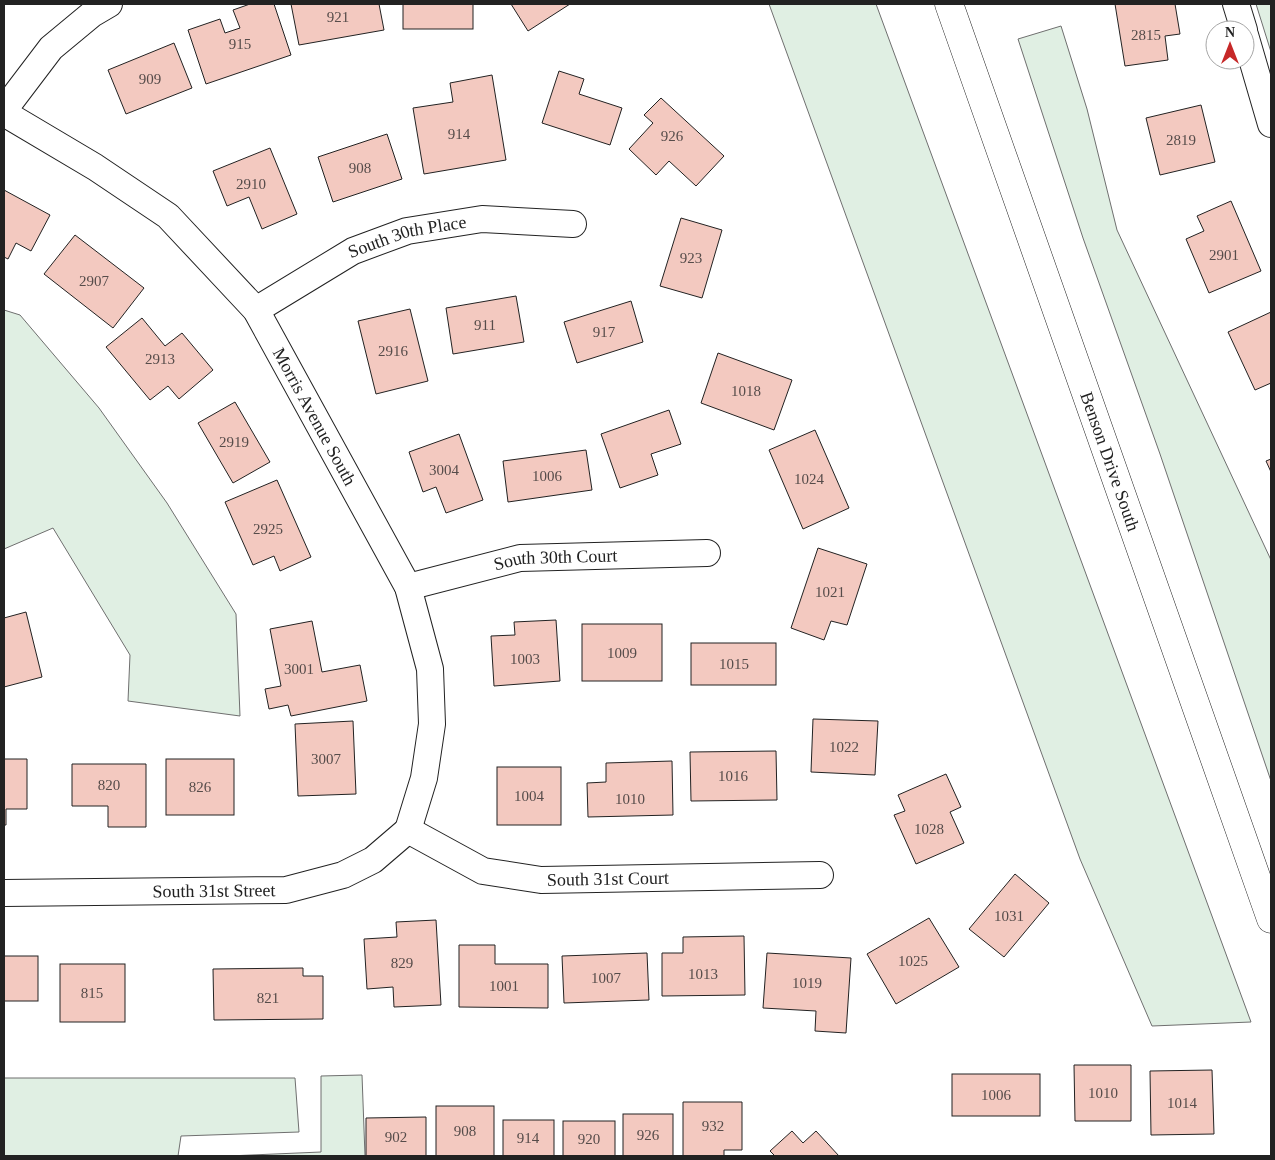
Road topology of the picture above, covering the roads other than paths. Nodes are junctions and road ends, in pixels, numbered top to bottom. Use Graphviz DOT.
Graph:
graph roads {
  1 [pos="110,4"];
  2 [pos="949,4"];
  3 [pos="1236,4"];
  4 [pos="1241,20"];
  5 [pos="1255,69"];
  6 [pos="4,112"];
  7 [pos="1271,124"];
  8 [pos="573,224"];
  9 [pos="256,310"];
  10 [pos="706,553"];
  11 [pos="408,587"];
  12 [pos="408,830"];
  13 [pos="820,875"];
  14 [pos="4,893"];
  15 [pos="1271,919"];
  1 -- 6 [label="street"];
  2 -- 15 [label="main road, Benson Drive South"];
  3 -- 4 [label="street"];
  5 -- 7 [label="street"];
  6 -- 9 [label="street, Morris Avenue South"];
  8 -- 9 [label="street, South 30th Place"];
  9 -- 11 [label="street, Morris Avenue South"];
  10 -- 11 [label="street, South 30th Court"];
  11 -- 12 [label="street, Morris Avenue South"];
  12 -- 13 [label="street, South 31st Court"];
  12 -- 14 [label="street, South 31st Street"];
}
